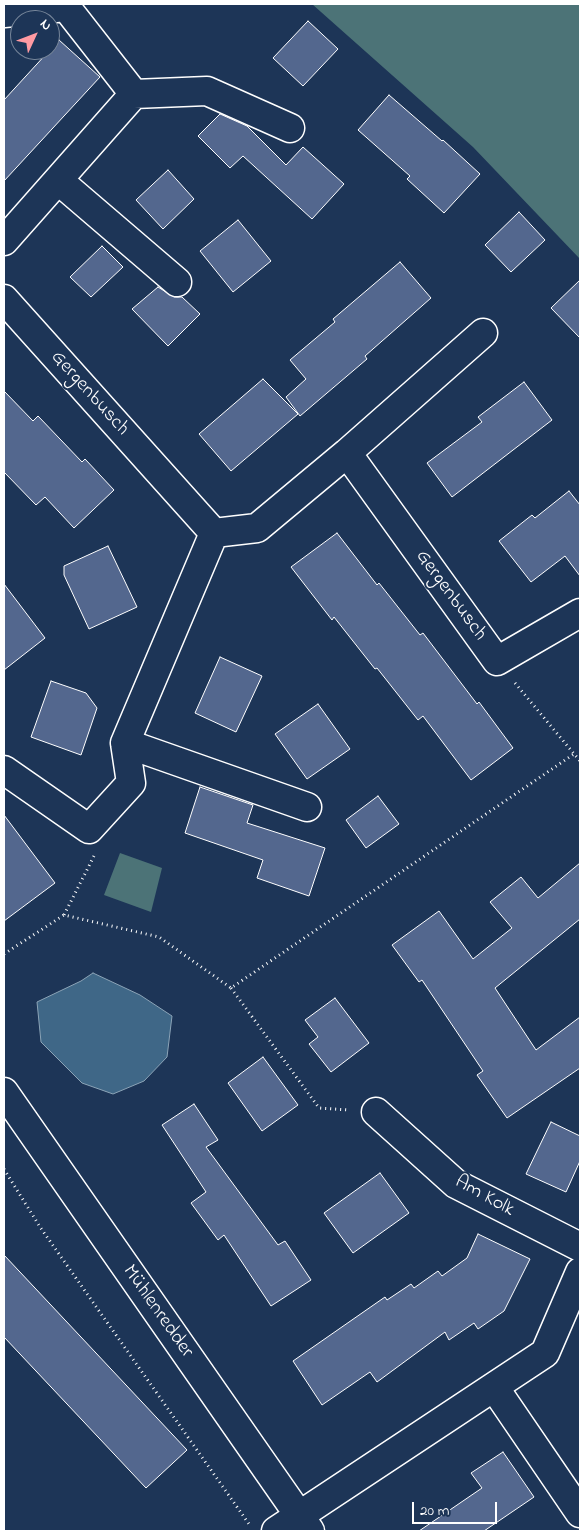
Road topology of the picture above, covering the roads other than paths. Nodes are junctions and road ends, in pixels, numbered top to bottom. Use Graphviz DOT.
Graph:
graph roads {
  1 [pos="66,5"];
  2 [pos="4,13"];
  3 [pos="134,94"];
  4 [pos="290,128"];
  5 [pos="58,180"];
  6 [pos="4,241"];
  7 [pos="177,282"];
  8 [pos="4,299"];
  9 [pos="483,333"];
  10 [pos="347,453"];
  11 [pos="214,533"];
  12 [pos="580,613"];
  13 [pos="125,743"];
  14 [pos="4,770"];
  15 [pos="307,807"];
  16 [pos="4,1092"];
  17 [pos="376,1112"];
  18 [pos="580,1247"];
  19 [pos="580,1272"];
  20 [pos="494,1387"];
  21 [pos="580,1513"];
  22 [pos="304,1523"];
  23 [pos="276,1531"];
  1 -- 2 [label="street"];
  1 -- 3 [label="street"];
  3 -- 4 [label="street"];
  3 -- 5 [label="street"];
  5 -- 6 [label="street"];
  5 -- 7 [label="street"];
  8 -- 11 [label="street, Gergenbusch"];
  9 -- 10 [label="street"];
  10 -- 11 [label="street"];
  10 -- 12 [label="street, Gergenbusch"];
  11 -- 13 [label="street"];
  13 -- 14 [label="street"];
  13 -- 15 [label="street"];
  16 -- 22 [label="street, Mühlenredder"];
  17 -- 18 [label="street, Am Kolk"];
  19 -- 20 [label="street"];
  20 -- 21 [label="street"];
  20 -- 22 [label="street"];
  22 -- 23 [label="street"];
}
